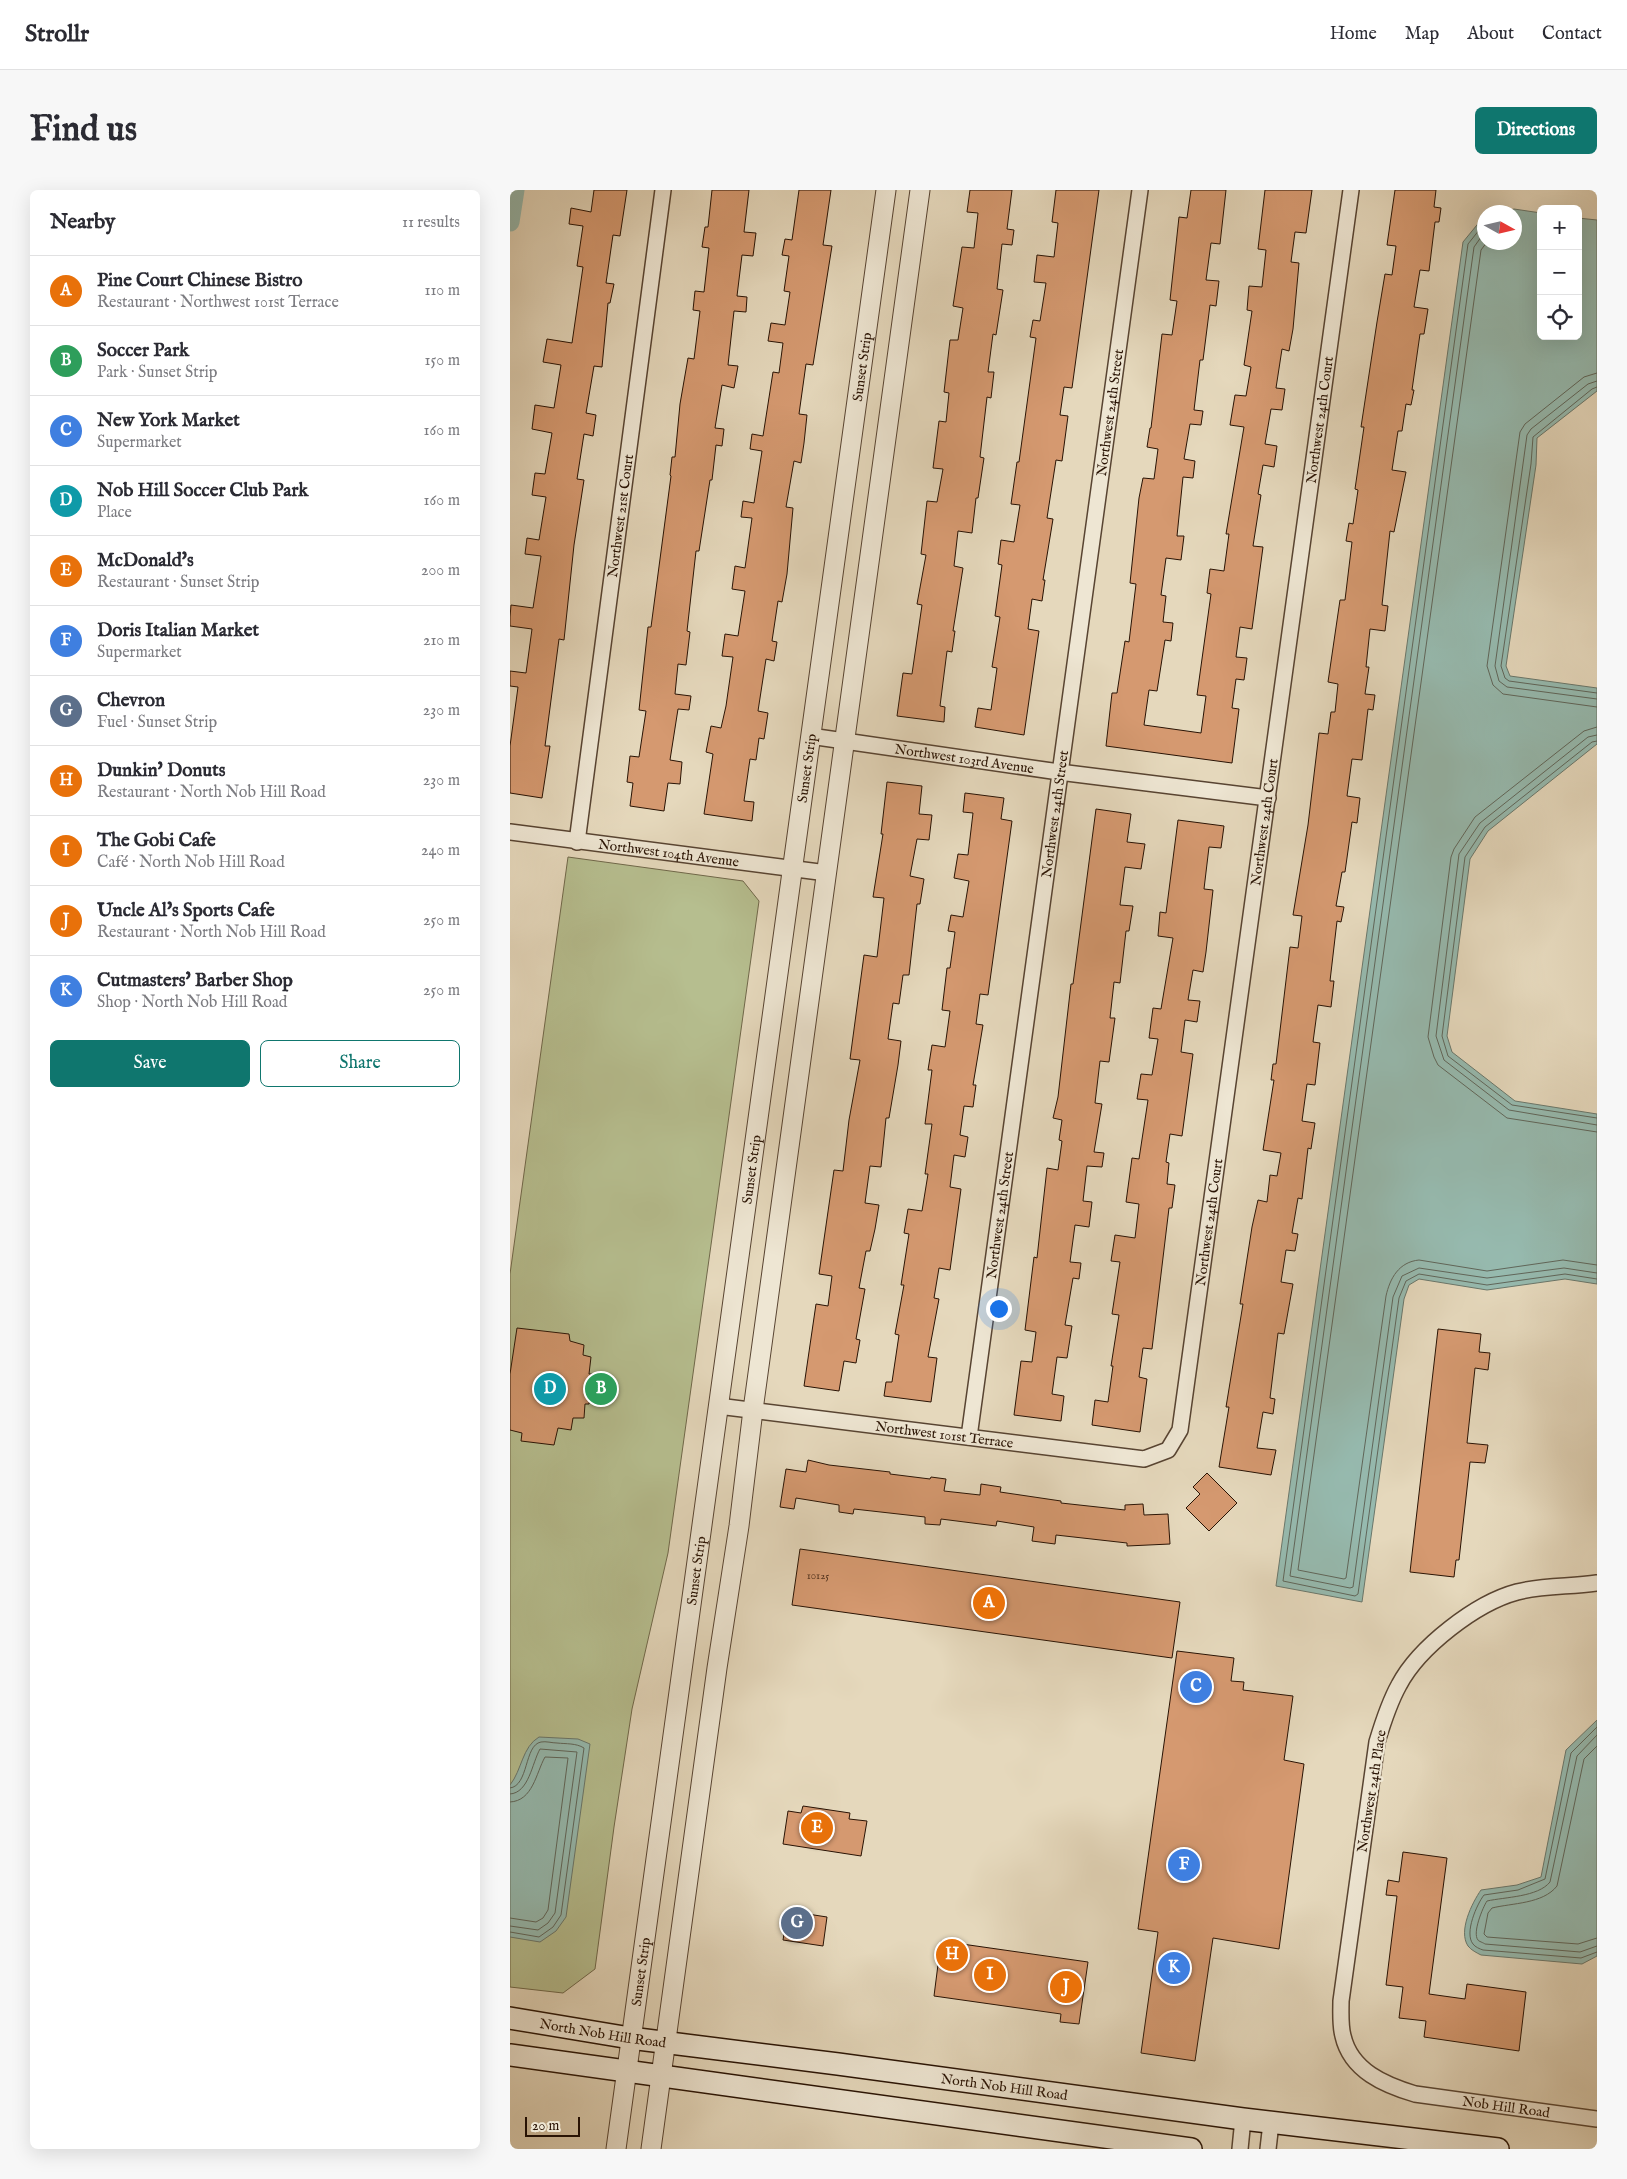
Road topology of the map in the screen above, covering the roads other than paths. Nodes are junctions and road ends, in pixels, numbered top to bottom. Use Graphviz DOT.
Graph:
graph roads {
  1 [pos="663,190"];
  2 [pos="886,190"];
  3 [pos="920,190"];
  4 [pos="1140,190"];
  5 [pos="1351,190"];
  6 [pos="810,736"];
  7 [pos="845,741"];
  8 [pos="1059,772"];
  9 [pos="1268,798"];
  10 [pos="510,832"];
  11 [pos="577,842"];
  12 [pos="791,868"];
  13 [pos="827,873"];
  14 [pos="718,1406"];
  15 [pos="752,1410"];
  16 [pos="969,1437"];
  17 [pos="1168,1450"];
  18 [pos="1597,1583"];
  19 [pos="510,2018"];
  20 [pos="630,2038"];
  21 [pos="666,2042"];
  22 [pos="510,2055"];
  23 [pos="626,2073"];
  24 [pos="661,2078"];
  25 [pos="1415,2094"];
  26 [pos="1243,2119"];
  27 [pos="1597,2119"];
  28 [pos="1271,2123"];
  29 [pos="616,2149"];
  30 [pos="651,2149"];
  31 [pos="1191,2149"];
  32 [pos="1240,2149"];
  33 [pos="1268,2149"];
  34 [pos="1498,2149"];
  1 -- 11 [label="street, Northwest 21st Court"];
  2 -- 6 [label="street, Sunset Strip"];
  3 -- 7 [label="street"];
  4 -- 8 [label="street, Northwest 24th Street"];
  5 -- 9 [label="street, Northwest 24th Court"];
  6 -- 7 [label="street, Northwest 103rd Avenue"];
  6 -- 12 [label="street, Sunset Strip"];
  7 -- 8 [label="street, Northwest 103rd Avenue"];
  7 -- 13 [label="street"];
  8 -- 9 [label="street, Northwest 103rd Avenue"];
  8 -- 16 [label="street, Northwest 24th Street"];
  9 -- 17 [label="street, Northwest 24th Court"];
  10 -- 11 [label="street, Northwest 104th Avenue"];
  11 -- 12 [label="street, Northwest 104th Avenue"];
  12 -- 13 [label="street, Northwest 104th Avenue"];
  12 -- 14 [label="street, Sunset Strip"];
  13 -- 15 [label="street"];
  14 -- 15 [label="street, Northwest 101st Terrace"];
  14 -- 20 [label="street, Sunset Strip"];
  15 -- 16 [label="street, Northwest 101st Terrace"];
  15 -- 21 [label="street"];
  16 -- 17 [label="street, Northwest 101st Terrace"];
  18 -- 25 [label="street, Northwest 24th Place"];
  19 -- 20 [label="main road, North Nob Hill Road"];
  20 -- 21 [label="main road, North Nob Hill Road"];
  20 -- 23 [label="street, Sunset Strip"];
  21 -- 24 [label="street"];
  21 -- 26 [label="main road, North Nob Hill Road"];
  22 -- 23 [label="main road"];
  23 -- 24 [label="main road"];
  23 -- 29 [label="street, Sunset Strip"];
  24 -- 30 [label="street"];
  24 -- 31 [label="main road"];
  25 -- 27 [label="street, Nob Hill Road"];
  26 -- 28 [label="main road, North Nob Hill Road"];
  26 -- 32 [label="street"];
  28 -- 33 [label="street"];
  28 -- 34 [label="main road, North Nob Hill Road"];
}
